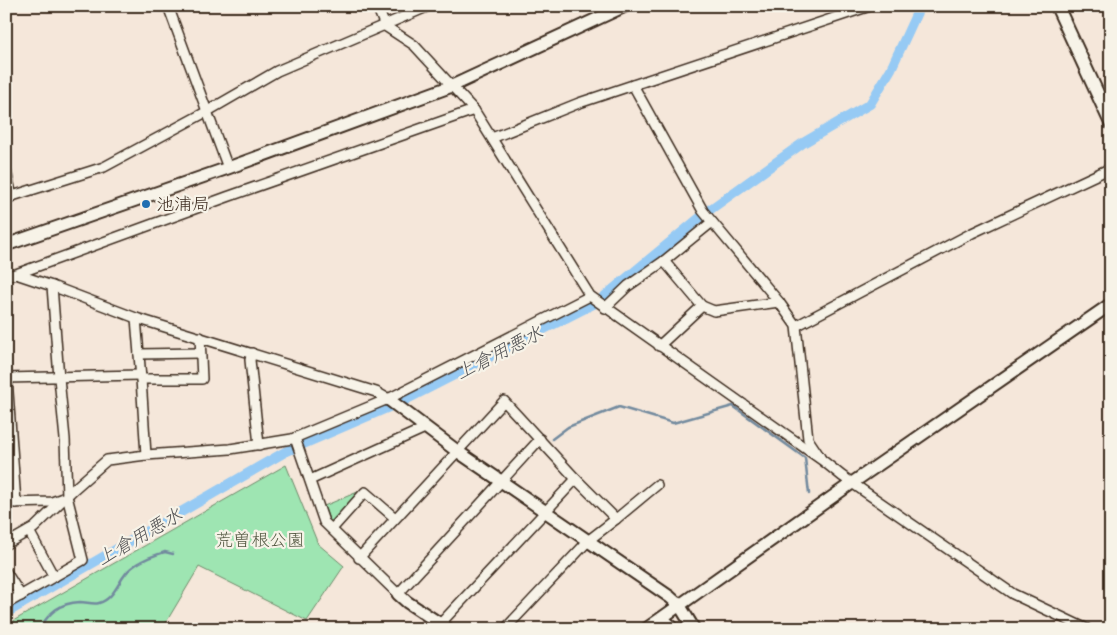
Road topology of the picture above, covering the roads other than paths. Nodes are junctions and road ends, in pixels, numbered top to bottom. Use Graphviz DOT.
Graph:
graph roads {
  1 [pos="168,6"];
  2 [pos="377,6"];
  3 [pos="429,6"];
  4 [pos="625,6"];
  5 [pos="870,6"];
  6 [pos="1057,6"];
  7 [pos="386,26"];
  8 [pos="633,85"];
  9 [pos="452,86"];
  10 [pos="474,110"];
  11 [pos="206,112"];
  12 [pos="1111,123"];
  13 [pos="492,138"];
  14 [pos="228,168"];
  15 [pos="1111,168"];
  16 [pos="6,170"];
  17 [pos="9,198"];
  18 [pos="708,217"];
  19 [pos="6,245"];
  20 [pos="664,261"];
  21 [pos="16,274"];
  22 [pos="6,276"];
  23 [pos="52,286"];
  24 [pos="590,296"];
  25 [pos="780,302"];
  26 [pos="1111,304"];
  27 [pos="603,306"];
  28 [pos="702,306"];
  29 [pos="136,318"];
  30 [pos="796,326"];
  31 [pos="200,337"];
  32 [pos="659,346"];
  33 [pos="200,353"];
  34 [pos="252,353"];
  35 [pos="139,354"];
  36 [pos="141,377"];
  37 [pos="6,378"];
  38 [pos="59,378"];
  39 [pos="388,399"];
  40 [pos="425,428"];
  41 [pos="296,438"];
  42 [pos="540,439"];
  43 [pos="259,445"];
  44 [pos="457,451"];
  45 [pos="146,455"];
  46 [pos="822,460"];
  47 [pos="576,479"];
  48 [pos="310,480"];
  49 [pos="501,480"];
  50 [pos="852,483"];
  51 [pos="657,485"];
  52 [pos="67,496"];
  53 [pos="6,503"];
  54 [pos="16,503"];
  55 [pos="545,512"];
  56 [pos="395,518"];
  57 [pos="616,519"];
  58 [pos="332,529"];
  59 [pos="29,531"];
  60 [pos="589,540"];
  61 [pos="6,544"];
  62 [pos="360,558"];
  63 [pos="6,572"];
  64 [pos="54,577"];
  65 [pos="398,594"];
  66 [pos="21,596"];
  67 [pos="6,604"];
  68 [pos="680,606"];
  69 [pos="664,617"];
  70 [pos="444,626"];
  71 [pos="504,629"];
  72 [pos="646,629"];
  73 [pos="677,629"];
  74 [pos="694,629"];
  75 [pos="1087,629"];
  1 -- 11 [label="street"];
  2 -- 7 [label="street"];
  3 -- 7 [label="street"];
  4 -- 9 [label="street"];
  5 -- 8 [label="street"];
  6 -- 12 [label="main road"];
  7 -- 9 [label="street"];
  7 -- 11 [label="street"];
  8 -- 13 [label="street"];
  8 -- 18 [label="street"];
  9 -- 10 [label="street"];
  9 -- 14 [label="street"];
  10 -- 13 [label="street"];
  10 -- 21 [label="street"];
  11 -- 14 [label="street"];
  11 -- 17 [label="street"];
  13 -- 24 [label="street"];
  14 -- 19 [label="street"];
  15 -- 30 [label="street"];
  16 -- 17 [label="street"];
  18 -- 20 [label="street"];
  18 -- 25 [label="street"];
  20 -- 27 [label="street"];
  20 -- 28 [label="street"];
  21 -- 22 [label="street"];
  21 -- 23 [label="street"];
  23 -- 29 [label="street"];
  23 -- 38 [label="street"];
  24 -- 27 [label="street"];
  24 -- 39 [label="street"];
  25 -- 28 [label="street"];
  25 -- 30 [label="street"];
  26 -- 50 [label="street"];
  27 -- 32 [label="street"];
  28 -- 32 [label="street"];
  29 -- 31 [label="street"];
  29 -- 35 [label="street"];
  30 -- 46 [label="street"];
  31 -- 33 [label="street"];
  31 -- 34 [label="street"];
  32 -- 46 [label="street"];
  33 -- 35 [label="street"];
  33 -- 36 [label="street"];
  34 -- 39 [label="street"];
  34 -- 43 [label="street"];
  35 -- 36 [label="street"];
  36 -- 38 [label="street"];
  36 -- 45 [label="street"];
  37 -- 38 [label="street"];
  37 -- 54 [label="street"];
  38 -- 52 [label="street"];
  39 -- 40 [label="street"];
  39 -- 41 [label="street"];
  40 -- 44 [label="street"];
  40 -- 48 [label="street"];
  41 -- 43 [label="street"];
  41 -- 48 [label="street"];
  42 -- 44 [label="street"];
  42 -- 47 [label="street"];
  42 -- 49 [label="street"];
  43 -- 45 [label="street"];
  44 -- 49 [label="street"];
  44 -- 56 [label="street"];
  45 -- 52 [label="street"];
  46 -- 50 [label="street"];
  47 -- 55 [label="street"];
  47 -- 57 [label="street"];
  48 -- 58 [label="street"];
  49 -- 55 [label="street"];
  49 -- 65 [label="street"];
  50 -- 68 [label="street"];
  50 -- 75 [label="street"];
  51 -- 57 [label="street"];
  52 -- 54 [label="street"];
  52 -- 59 [label="street"];
  52 -- 64 [label="street"];
  53 -- 54 [label="street"];
  55 -- 60 [label="street"];
  55 -- 70 [label="street"];
  56 -- 58 [label="street"];
  56 -- 62 [label="street"];
  57 -- 60 [label="street"];
  58 -- 62 [label="street"];
  59 -- 61 [label="street"];
  59 -- 64 [label="street"];
  60 -- 68 [label="street"];
  60 -- 71 [label="street"];
  62 -- 65 [label="street"];
  63 -- 66 [label="street"];
  64 -- 66 [label="street"];
  65 -- 70 [label="street"];
  66 -- 67 [label="street"];
  68 -- 69 [label="street"];
  68 -- 74 [label="street"];
  69 -- 72 [label="street"];
  69 -- 73 [label="street"];
}
